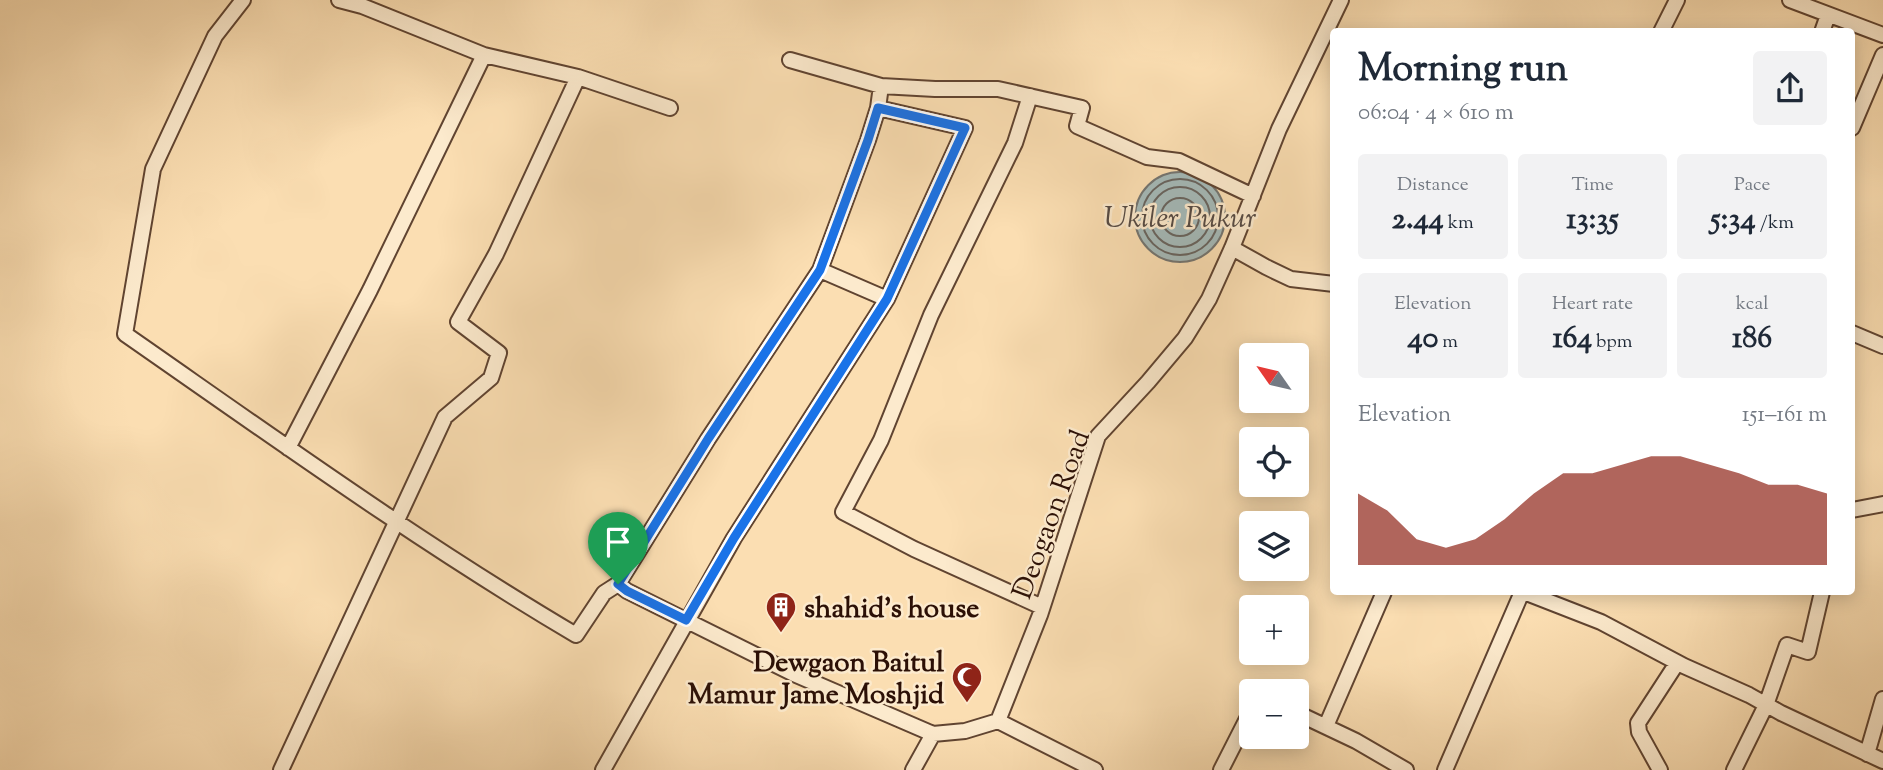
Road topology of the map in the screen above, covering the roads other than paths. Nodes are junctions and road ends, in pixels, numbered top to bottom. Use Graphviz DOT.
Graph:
graph roads {
  1 [pos="243,0"];
  2 [pos="340,0"];
  3 [pos="1341,0"];
  4 [pos="1677,0"];
  5 [pos="1790,0"];
  6 [pos="1828,15"];
  7 [pos="1663,28"];
  8 [pos="1823,28"];
  9 [pos="1883,36"];
  10 [pos="484,55"];
  11 [pos="1883,55"];
  12 [pos="790,60"];
  13 [pos="578,77"];
  14 [pos="881,86"];
  15 [pos="1030,96"];
  16 [pos="670,108"];
  17 [pos="878,108"];
  18 [pos="1855,121"];
  19 [pos="1252,196"];
  20 [pos="1232,248"];
  21 [pos="820,270"];
  22 [pos="1330,284"];
  23 [pos="887,299"];
  24 [pos="1855,334"];
  25 [pos="1883,346"];
  26 [pos="288,448"];
  27 [pos="1883,504"];
  28 [pos="1855,509"];
  29 [pos="397,523"];
  30 [pos="618,584"];
  31 [pos="1383,595"];
  32 [pos="1522,595"];
  33 [pos="1531,595"];
  34 [pos="1821,595"];
  35 [pos="1042,607"];
  36 [pos="686,620"];
  37 [pos="1678,663"];
  38 [pos="1883,699"];
  39 [pos="1766,705"];
  40 [pos="1309,718"];
  41 [pos="998,721"];
  42 [pos="1326,726"];
  43 [pos="933,734"];
  44 [pos="1239,735"];
  45 [pos="1867,754"];
  46 [pos="1883,761"];
  47 [pos="281,770"];
  48 [pos="603,770"];
  49 [pos="913,770"];
  50 [pos="1095,770"];
  51 [pos="1221,770"];
  52 [pos="1406,770"];
  53 [pos="1445,770"];
  54 [pos="1660,770"];
  55 [pos="1734,770"];
  1 -- 26 [label="street"];
  2 -- 10 [label="street"];
  3 -- 19 [label="street, Deogaon Road"];
  4 -- 7 [label="street"];
  5 -- 6 [label="street"];
  6 -- 8 [label="street"];
  6 -- 9 [label="street"];
  10 -- 13 [label="street"];
  10 -- 26 [label="street"];
  11 -- 18 [label="street"];
  12 -- 14 [label="street"];
  13 -- 16 [label="street"];
  13 -- 29 [label="street"];
  14 -- 15 [label="street"];
  14 -- 17 [label="street"];
  15 -- 19 [label="street"];
  15 -- 35 [label="street"];
  17 -- 21 [label="street"];
  17 -- 23 [label="street"];
  19 -- 20 [label="street, Deogaon Road"];
  20 -- 22 [label="street"];
  20 -- 35 [label="street, Deogaon Road"];
  21 -- 23 [label="street"];
  21 -- 30 [label="street"];
  23 -- 36 [label="street"];
  24 -- 25 [label="street"];
  26 -- 29 [label="street"];
  27 -- 28 [label="street"];
  29 -- 30 [label="street"];
  29 -- 47 [label="street"];
  30 -- 36 [label="street"];
  31 -- 42 [label="street"];
  32 -- 53 [label="street"];
  33 -- 37 [label="street"];
  34 -- 39 [label="street"];
  35 -- 41 [label="street, Deogaon Road"];
  36 -- 43 [label="street"];
  36 -- 48 [label="street"];
  37 -- 39 [label="street"];
  37 -- 54 [label="street"];
  38 -- 45 [label="street"];
  39 -- 45 [label="street"];
  39 -- 55 [label="street"];
  40 -- 42 [label="street"];
  41 -- 43 [label="street"];
  41 -- 50 [label="street"];
  42 -- 52 [label="street"];
  43 -- 49 [label="street"];
  44 -- 51 [label="street"];
  45 -- 46 [label="street"];
}
